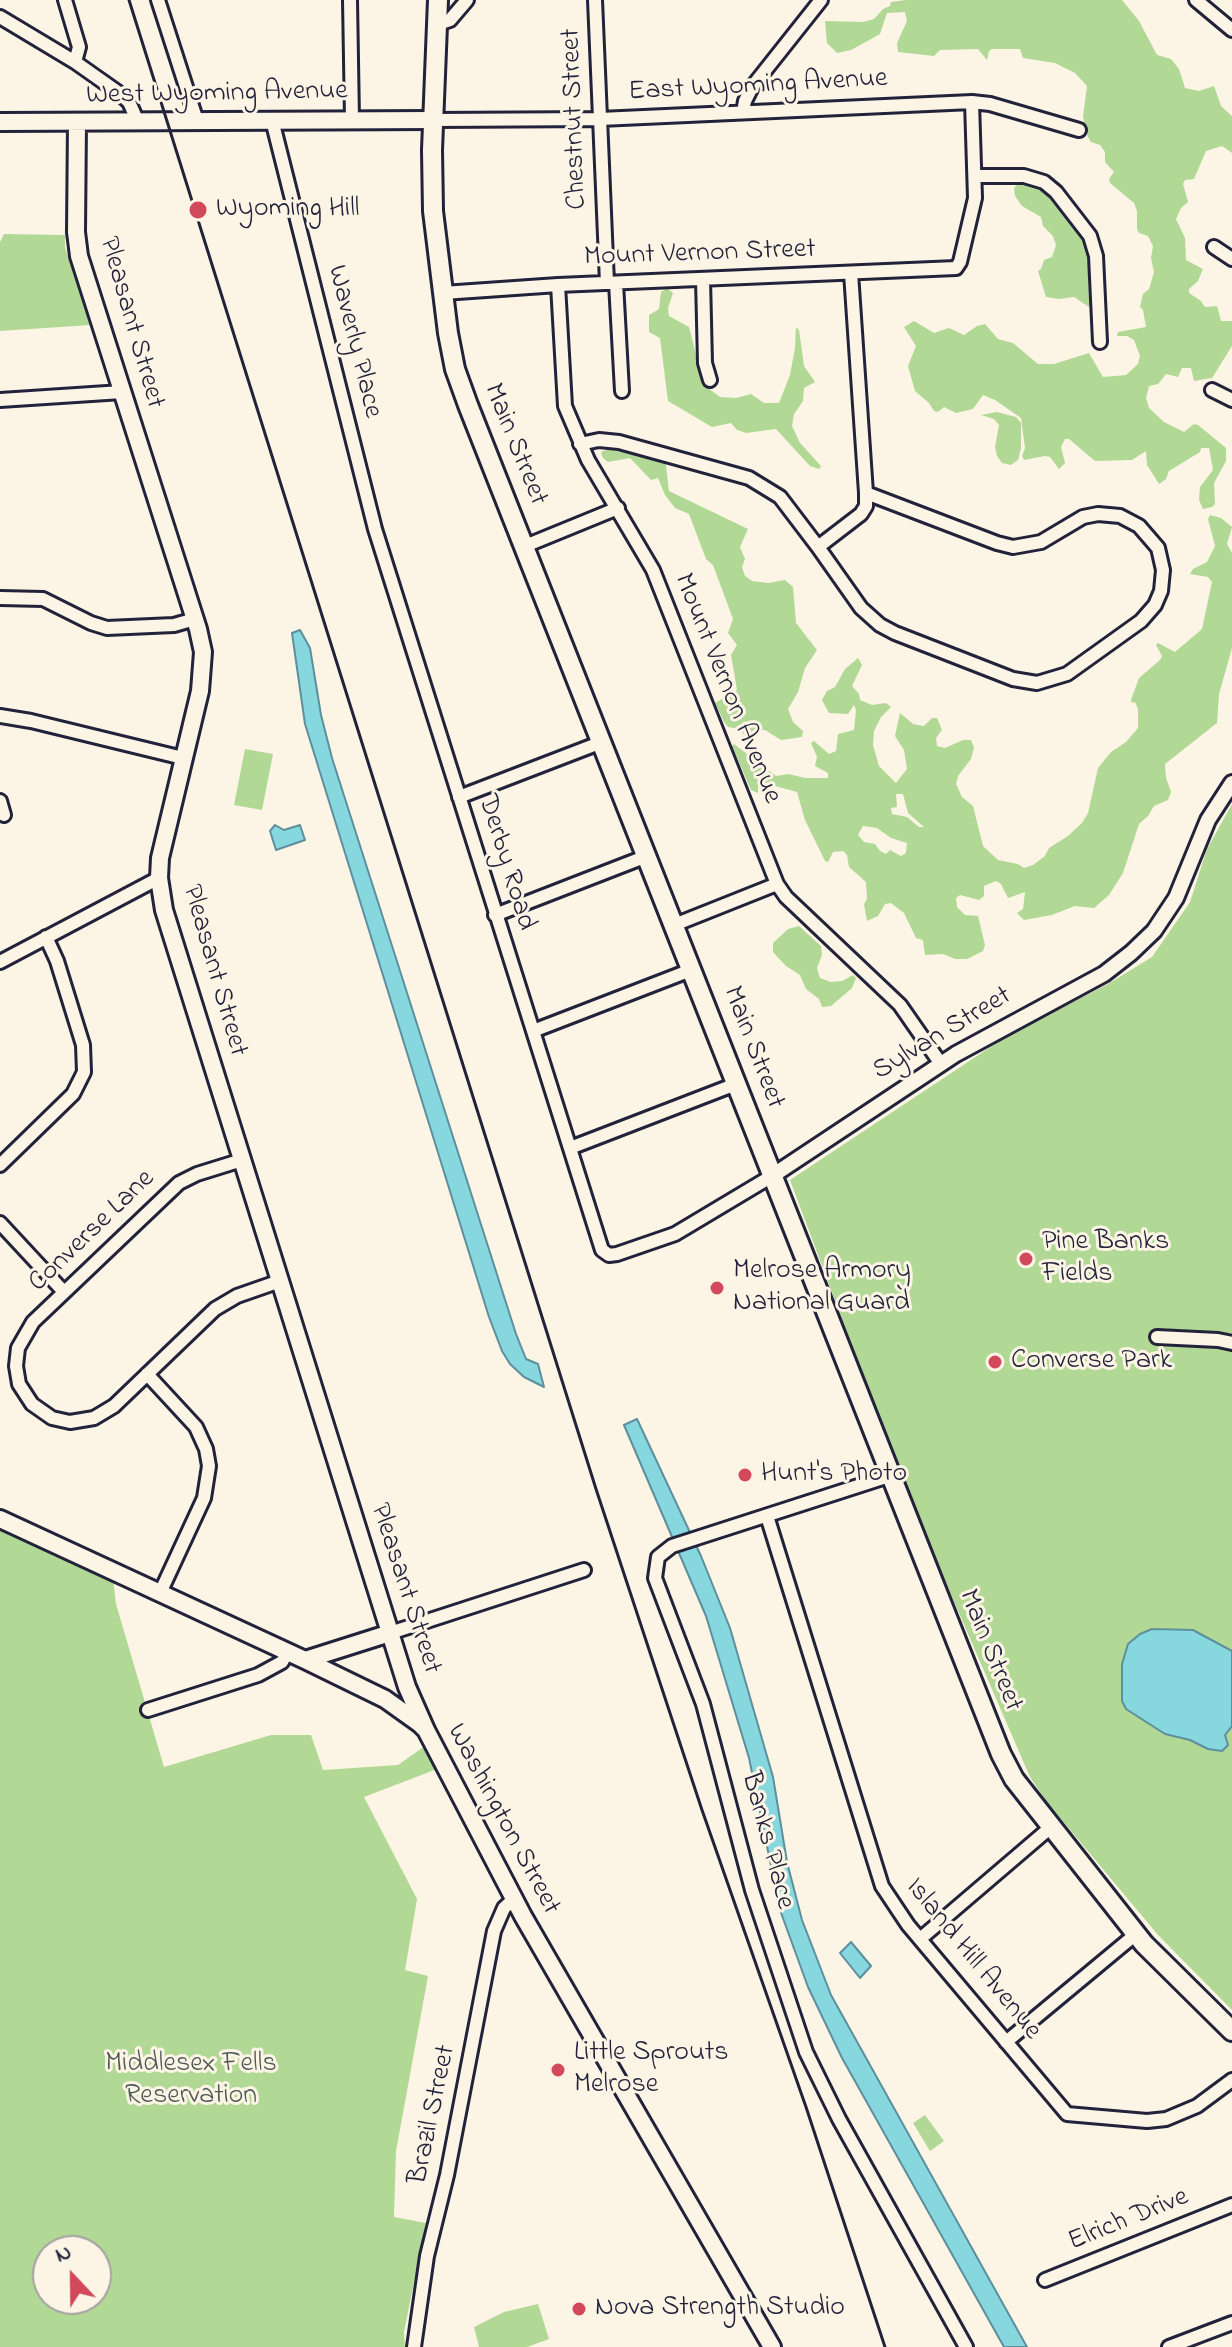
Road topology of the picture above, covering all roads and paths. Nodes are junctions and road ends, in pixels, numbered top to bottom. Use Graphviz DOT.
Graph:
graph roads {
  1 [pos="65,0"];
  2 [pos="158,0"];
  3 [pos="350,0"];
  4 [pos="438,0"];
  5 [pos="467,0"];
  6 [pos="595,0"];
  7 [pos="821,0"];
  8 [pos="1196,0"];
  9 [pos="0,17"];
  10 [pos="438,24"];
  11 [pos="1232,30"];
  12 [pos="75,62"];
  13 [pos="972,102"];
  14 [pos="743,112"];
  15 [pos="352,119"];
  16 [pos="600,119"];
  17 [pos="272,120"];
  18 [pos="434,120"];
  19 [pos="197,121"];
  20 [pos="0,122"];
  21 [pos="77,122"];
  22 [pos="138,122"];
  23 [pos="1079,130"];
  24 [pos="975,176"];
  25 [pos="1214,247"];
  26 [pos="1232,259"];
  27 [pos="851,273"];
  28 [pos="703,279"];
  29 [pos="612,283"];
  30 [pos="558,285"];
  31 [pos="443,293"];
  32 [pos="1100,342"];
  33 [pos="710,380"];
  34 [pos="1212,390"];
  35 [pos="622,391"];
  36 [pos="122,392"];
  37 [pos="0,400"];
  38 [pos="1232,400"];
  39 [pos="580,444"];
  40 [pos="363,483"];
  41 [pos="866,493"];
  42 [pos="618,508"];
  43 [pos="525,546"];
  44 [pos="818,547"];
  45 [pos="0,586"];
  46 [pos="0,598"];
  47 [pos="195,619"];
  48 [pos="0,716"];
  49 [pos="602,742"];
  50 [pos="183,758"];
  51 [pos="1232,783"];
  52 [pos="459,797"];
  53 [pos="0,801"];
  54 [pos="4,815"];
  55 [pos="647,856"];
  56 [pos="159,878"];
  57 [pos="777,884"];
  58 [pos="495,915"];
  59 [pos="674,925"];
  60 [pos="46,937"];
  61 [pos="0,962"];
  62 [pos="691,970"];
  63 [pos="533,1031"];
  64 [pos="941,1064"];
  65 [pos="736,1084"];
  66 [pos="570,1148"];
  67 [pos="242,1160"];
  68 [pos="0,1165"];
  69 [pos="772,1176"];
  70 [pos="0,1223"];
  71 [pos="607,1254"];
  72 [pos="280,1281"];
  73 [pos="64,1292"];
  74 [pos="1157,1337"];
  75 [pos="1232,1343"];
  76 [pos="147,1374"];
  77 [pos="889,1476"];
  78 [pos="767,1516"];
  79 [pos="0,1519"];
  80 [pos="584,1570"];
  81 [pos="160,1593"];
  82 [pos="390,1633"];
  83 [pos="288,1651"];
  84 [pos="305,1660"];
  85 [pos="148,1710"];
  86 [pos="426,1730"];
  87 [pos="1051,1827"];
  88 [pos="514,1899"];
  89 [pos="1136,1934"];
  90 [pos="920,1939"];
  91 [pos="1232,2031"];
  92 [pos="1006,2042"];
  93 [pos="1232,2080"];
  94 [pos="1232,2205"];
  95 [pos="1045,2280"];
  96 [pos="1232,2323"];
  97 [pos="414,2347"];
  98 [pos="772,2347"];
  99 [pos="966,2347"];
  100 [pos="1169,2347"];
  1 -- 12 [label="street"];
  2 -- 19 [label="street"];
  3 -- 15 [label="street"];
  4 -- 10 [label="main road, Main Street"];
  5 -- 10 [label="street"];
  6 -- 16 [label="street, Chestnut Street"];
  7 -- 14 [label="street"];
  8 -- 11 [label="street"];
  9 -- 12 [label="street"];
  10 -- 18 [label="main road, Main Street"];
  12 -- 22 [label="street"];
  13 -- 14 [label="street, East Wyoming Avenue"];
  13 -- 23 [label="street, East Wyoming Avenue"];
  13 -- 24 [label="street"];
  14 -- 16 [label="street, East Wyoming Avenue"];
  15 -- 17 [label="main road, West Wyoming Avenue"];
  15 -- 18 [label="main road, West Wyoming Avenue"];
  16 -- 18 [label="street, East Wyoming Avenue"];
  16 -- 29 [label="street, Chestnut Street"];
  17 -- 19 [label="main road, West Wyoming Avenue"];
  17 -- 40 [label="street, Waverly Place"];
  18 -- 31 [label="main road, Main Street"];
  19 -- 22 [label="main road, West Wyoming Avenue"];
  20 -- 21 [label="main road, West Wyoming Avenue"];
  21 -- 22 [label="main road, West Wyoming Avenue"];
  21 -- 36 [label="main road, Pleasant Street"];
  24 -- 27 [label="street, Mount Vernon Street"];
  24 -- 32 [label="street"];
  25 -- 26 [label="street"];
  27 -- 28 [label="street, Mount Vernon Street"];
  27 -- 41 [label="street"];
  28 -- 29 [label="street, Mount Vernon Street"];
  28 -- 33 [label="street"];
  29 -- 30 [label="street, Mount Vernon Street"];
  29 -- 35 [label="street, Chestnut Street"];
  30 -- 31 [label="street, Mount Vernon Street"];
  30 -- 39 [label="street, Mount Vernon Avenue"];
  31 -- 43 [label="main road, Main Street"];
  34 -- 38 [label="street"];
  36 -- 37 [label="street"];
  36 -- 47 [label="main road, Pleasant Street"];
  39 -- 42 [label="street, Mount Vernon Avenue"];
  39 -- 44 [label="street"];
  40 -- 52 [label="street, Derby Road"];
  41 -- 44 [label="street"];
  41 -- 44 [label="street"];
  42 -- 43 [label="street"];
  42 -- 57 [label="street, Mount Vernon Avenue"];
  43 -- 49 [label="main road, Main Street"];
  45 -- 46 [label="street"];
  46 -- 47 [label="street"];
  47 -- 50 [label="main road, Pleasant Street"];
  48 -- 50 [label="street"];
  49 -- 52 [label="street"];
  49 -- 55 [label="main road, Main Street"];
  50 -- 56 [label="main road, Pleasant Street"];
  51 -- 64 [label="street, Sylvan Street"];
  52 -- 58 [label="street, Derby Road"];
  53 -- 54 [label="street"];
  55 -- 58 [label="street"];
  55 -- 59 [label="main road, Main Street"];
  56 -- 60 [label="street"];
  56 -- 67 [label="main road, Pleasant Street"];
  57 -- 59 [label="street"];
  57 -- 64 [label="street, Mount Vernon Avenue"];
  58 -- 63 [label="street, Derby Road"];
  59 -- 62 [label="main road, Main Street"];
  60 -- 61 [label="street"];
  60 -- 68 [label="street"];
  62 -- 63 [label="street"];
  62 -- 65 [label="main road, Main Street"];
  63 -- 66 [label="street, Derby Road"];
  64 -- 69 [label="street, Sylvan Street"];
  65 -- 66 [label="street"];
  65 -- 69 [label="main road, Main Street"];
  66 -- 71 [label="street, Derby Road"];
  67 -- 72 [label="main road, Pleasant Street"];
  67 -- 73 [label="street, Converse Lane"];
  69 -- 71 [label="street, Sylvan Street"];
  69 -- 77 [label="main road, Main Street"];
  70 -- 73 [label="street"];
  72 -- 76 [label="street, Converse Lane"];
  72 -- 82 [label="main road, Pleasant Street"];
  73 -- 76 [label="street, Converse Lane"];
  74 -- 75 [label="street"];
  76 -- 81 [label="street"];
  77 -- 78 [label="street, Banks Place"];
  77 -- 87 [label="main road, Main Street"];
  78 -- 90 [label="street, Island Hill Avenue"];
  78 -- 99 [label="street, Banks Place"];
  79 -- 81 [label="main road, Washington Street"];
  80 -- 82 [label="street"];
  81 -- 83 [label="main road, Washington Street"];
  82 -- 84 [label="main road"];
  82 -- 86 [label="main road, Pleasant Street"];
  83 -- 84 [label="main road, Washington Street"];
  83 -- 85 [label="street"];
  84 -- 86 [label="main road, Washington Street"];
  86 -- 88 [label="main road, Washington Street"];
  87 -- 89 [label="main road, Main Street"];
  87 -- 90 [label="street"];
  88 -- 97 [label="street, Brazil Street"];
  88 -- 98 [label="main road, Washington Street"];
  89 -- 91 [label="main road, Main Street"];
  89 -- 92 [label="street"];
  90 -- 92 [label="street, Island Hill Avenue"];
  92 -- 93 [label="street, Island Hill Avenue"];
  94 -- 95 [label="street, Elrich Drive"];
  96 -- 100 [label="street"];
}
